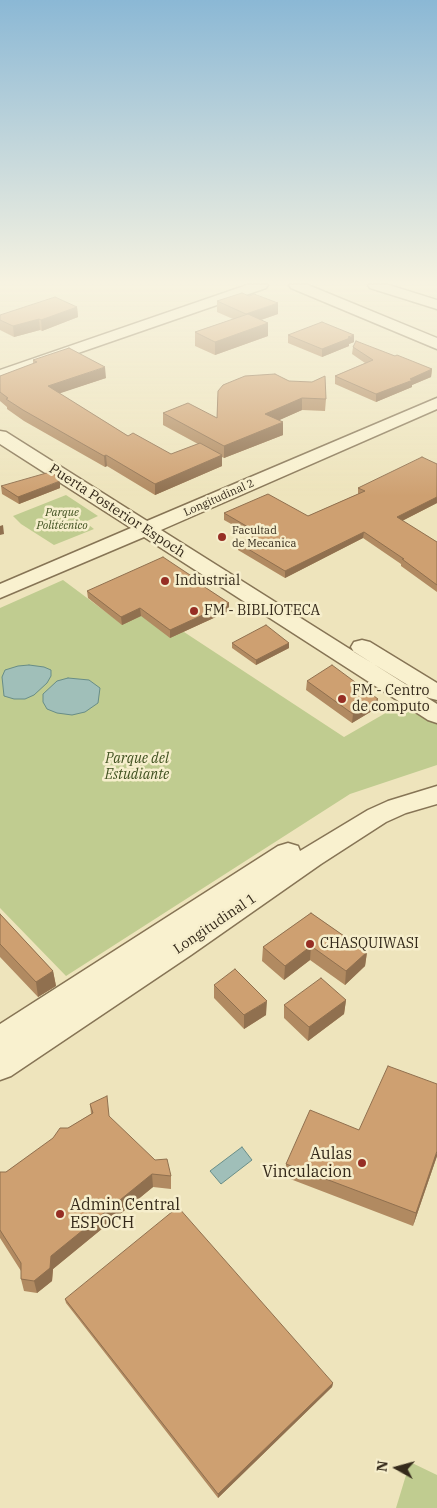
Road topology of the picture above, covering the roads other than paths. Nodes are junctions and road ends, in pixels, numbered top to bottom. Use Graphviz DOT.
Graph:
graph roads {
  1 [pos="26,355"];
  2 [pos="57,355"];
  3 [pos="0,364"];
  4 [pos="0,375"];
  5 [pos="437,392"];
  6 [pos="437,403"];
  7 [pos="0,422"];
  8 [pos="0,436"];
  9 [pos="283,463"];
  10 [pos="146,522"];
  11 [pos="0,577"];
  12 [pos="0,592"];
  13 [pos="437,692"];
  14 [pos="437,715"];
  15 [pos="437,779"];
  16 [pos="437,795"];
  17 [pos="0,1041"];
  18 [pos="0,1066"];
  1 -- 3 [label="street"];
  2 -- 4 [label="street"];
  5 -- 9 [label="street, Longitudinal 2"];
  6 -- 9 [label="street, Longitudinal 2"];
  7 -- 10 [label="street, Puerta Posterior Espoch"];
  8 -- 10 [label="street, Puerta Posterior Espoch"];
  9 -- 10 [label="street, Longitudinal 2"];
  10 -- 11 [label="street, Longitudinal 2"];
  10 -- 12 [label="street, Longitudinal 2"];
  10 -- 13 [label="street, Puerta Posterior Espoch"];
  10 -- 14 [label="street, Puerta Posterior Espoch"];
  15 -- 17 [label="street, Longitudinal 1"];
  16 -- 18 [label="street, Longitudinal 1"];
}
